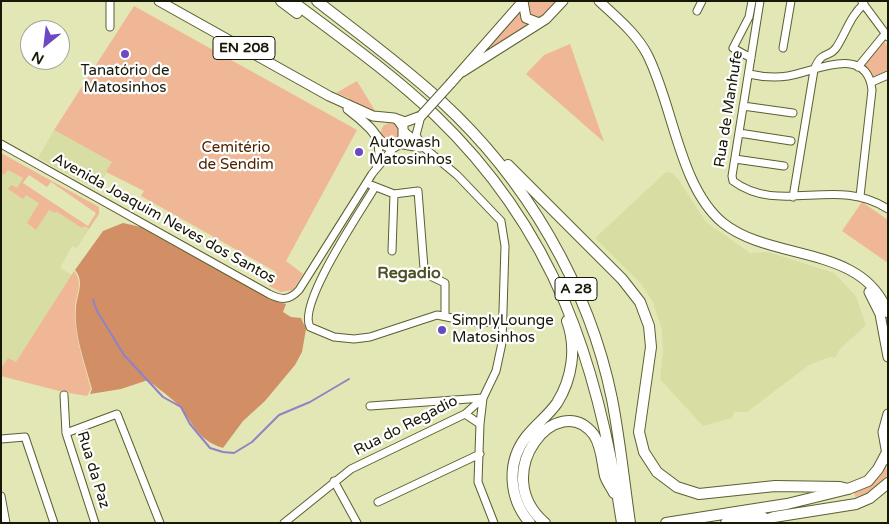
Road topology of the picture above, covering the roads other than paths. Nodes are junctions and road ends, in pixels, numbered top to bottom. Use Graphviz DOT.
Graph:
graph roads {
  1 [pos="110,1"];
  2 [pos="159,1"];
  3 [pos="281,1"];
  4 [pos="292,1"];
  5 [pos="317,1"];
  6 [pos="523,1"];
  7 [pos="562,1"];
  8 [pos="599,1"];
  9 [pos="702,1"];
  10 [pos="752,1"];
  11 [pos="760,1"];
  12 [pos="790,1"];
  13 [pos="863,2"];
  14 [pos="697,11"];
  15 [pos="539,23"];
  16 [pos="110,27"];
  17 [pos="887,35"];
  18 [pos="783,48"];
  19 [pos="751,58"];
  20 [pos="375,65"];
  21 [pos="858,67"];
  22 [pos="814,70"];
  23 [pos="462,72"];
  24 [pos="749,74"];
  25 [pos="888,75"];
  26 [pos="872,82"];
  27 [pos="329,96"];
  28 [pos="743,106"];
  29 [pos="793,114"];
  30 [pos="422,116"];
  31 [pos="385,118"];
  32 [pos="398,120"];
  33 [pos="739,133"];
  34 [pos="377,139"];
  35 [pos="401,139"];
  36 [pos="791,141"];
  37 [pos="1,144"];
  38 [pos="428,152"];
  39 [pos="492,154"];
  40 [pos="735,158"];
  41 [pos="784,166"];
  42 [pos="372,174"];
  43 [pos="366,182"];
  44 [pos="375,187"];
  45 [pos="394,194"];
  46 [pos="860,196"];
  47 [pos="793,197"];
  48 [pos="888,208"];
  49 [pos="392,251"];
  50 [pos="829,262"];
  51 [pos="567,305"];
  52 [pos="888,313"];
  53 [pos="445,316"];
  54 [pos="502,323"];
  55 [pos="888,357"];
  56 [pos="64,395"];
  57 [pos="484,398"];
  58 [pos="370,406"];
  59 [pos="464,414"];
  60 [pos="888,414"];
  61 [pos="480,424"];
  62 [pos="888,432"];
  63 [pos="66,433"];
  64 [pos="1,439"];
  65 [pos="884,442"];
  66 [pos="480,454"];
  67 [pos="887,457"];
  68 [pos="334,481"];
  69 [pos="888,483"];
  70 [pos="848,489"];
  71 [pos="1,496"];
  72 [pos="618,500"];
  73 [pos="378,502"];
  74 [pos="624,516"];
  75 [pos="774,517"];
  76 [pos="6,523"];
  77 [pos="54,523"];
  78 [pos="95,523"];
  79 [pos="160,523"];
  80 [pos="284,523"];
  81 [pos="357,523"];
  82 [pos="494,523"];
  83 [pos="530,523"];
  84 [pos="545,523"];
  85 [pos="630,523"];
  86 [pos="666,523"];
  87 [pos="726,523"];
  88 [pos="756,523"];
  1 -- 16 [label="street"];
  2 -- 27 [label="main road, EN 208"];
  3 -- 20 [label="highway"];
  4 -- 20 [label="highway, A 28"];
  5 -- 39 [label="highway, A 28"];
  6 -- 15 [label="main road"];
  6 -- 23 [label="main road"];
  7 -- 15 [label="main road"];
  8 -- 50 [label="main road"];
  9 -- 14 [label="street"];
  10 -- 19 [label="street"];
  11 -- 19 [label="street, Rua de Manhufe"];
  12 -- 18 [label="street"];
  13 -- 17 [label="street"];
  13 -- 22 [label="street"];
  15 -- 23 [label="main road"];
  17 -- 21 [label="street"];
  19 -- 24 [label="street, Rua de Manhufe"];
  20 -- 51 [label="highway, A 28"];
  21 -- 22 [label="street"];
  21 -- 26 [label="street"];
  22 -- 24 [label="street"];
  22 -- 47 [label="street"];
  23 -- 30 [label="main road, bridge"];
  24 -- 28 [label="street, Rua de Manhufe"];
  25 -- 26 [label="street"];
  26 -- 46 [label="street"];
  27 -- 31 [label="main road"];
  27 -- 34 [label="main road"];
  28 -- 29 [label="street"];
  28 -- 33 [label="street, Rua de Manhufe"];
  30 -- 32 [label="main road"];
  30 -- 35 [label="main road"];
  30 -- 38 [label="street, Rua do Regadio"];
  31 -- 32 [label="main road"];
  31 -- 34 [label="main road"];
  32 -- 35 [label="main road"];
  33 -- 36 [label="street"];
  33 -- 40 [label="street, Rua de Manhufe"];
  34 -- 35 [label="main road"];
  34 -- 42 [label="street, Avenida Joaquim Neves dos Santos"];
  35 -- 38 [label="street, Rua do Regadio"];
  35 -- 38 [label="street, Rua do Regadio"];
  35 -- 42 [label="street, Avenida Joaquim Neves dos Santos"];
  37 -- 43 [label="street, Avenida Joaquim Neves dos Santos"];
  38 -- 54 [label="street, Rua do Regadio"];
  39 -- 70 [label="highway"];
  39 -- 74 [label="highway, A 28"];
  40 -- 41 [label="street"];
  40 -- 47 [label="street, Rua de Manhufe"];
  42 -- 43 [label="street, Avenida Joaquim Neves dos Santos"];
  43 -- 44 [label="street"];
  44 -- 45 [label="street"];
  44 -- 53 [label="street"];
  45 -- 49 [label="street"];
  45 -- 53 [label="street"];
  46 -- 47 [label="street, Rua de Manhufe"];
  46 -- 48 [label="street, Rua de Manhufe"];
  50 -- 52 [label="main road"];
  50 -- 55 [label="main road"];
  51 -- 72 [label="highway, A 28"];
  51 -- 83 [label="highway"];
  53 -- 54 [label="street"];
  54 -- 57 [label="street, Rua do Regadio"];
  56 -- 63 [label="street, Rua da Paz"];
  57 -- 58 [label="street"];
  57 -- 59 [label="street, Rua do Regadio"];
  57 -- 61 [label="street"];
  59 -- 61 [label="street"];
  59 -- 68 [label="street, Rua do Regadio"];
  60 -- 65 [label="main road"];
  61 -- 66 [label="street"];
  62 -- 65 [label="main road"];
  63 -- 78 [label="street, Rua da Paz"];
  63 -- 79 [label="street"];
  64 -- 77 [label="street"];
  65 -- 67 [label="main road"];
  66 -- 73 [label="street"];
  66 -- 82 [label="street"];
  67 -- 70 [label="highway"];
  68 -- 80 [label="street, Rua do Regadio"];
  68 -- 81 [label="street"];
  69 -- 75 [label="highway"];
  70 -- 86 [label="highway"];
  71 -- 76 [label="street"];
  72 -- 74 [label="highway, A 28"];
  72 -- 84 [label="highway"];
  74 -- 85 [label="highway, A 28"];
  75 -- 87 [label="highway"];
  75 -- 88 [label="highway"];
}
